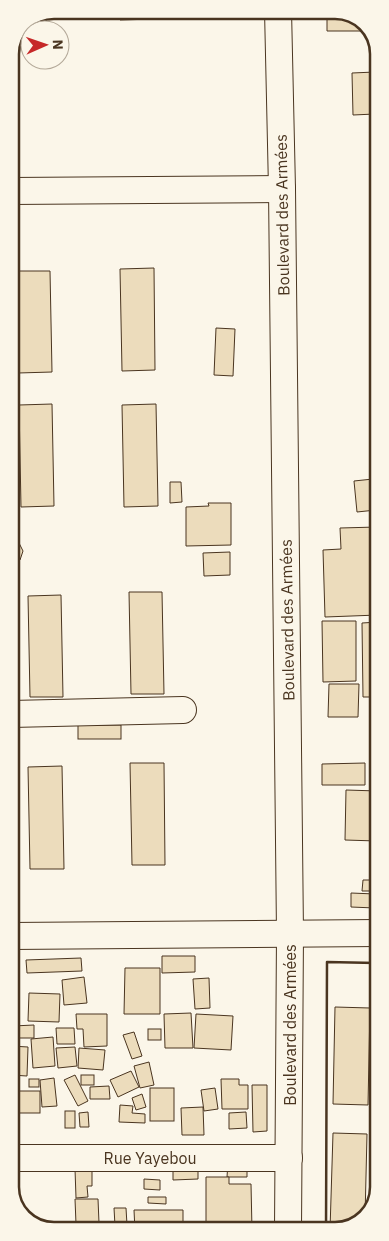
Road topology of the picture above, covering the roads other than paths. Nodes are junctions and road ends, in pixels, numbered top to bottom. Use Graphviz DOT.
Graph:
graph roads {
  1 [pos="278,19"];
  2 [pos="282,189"];
  3 [pos="19,191"];
  4 [pos="184,710"];
  5 [pos="19,714"];
  6 [pos="370,933"];
  7 [pos="290,934"];
  8 [pos="19,936"];
  9 [pos="19,1158"];
  10 [pos="289,1158"];
  11 [pos="288,1222"];
  1 -- 2 [label="street, Boulevard des Armées"];
  2 -- 3 [label="street"];
  2 -- 7 [label="street, Boulevard des Armées"];
  4 -- 5 [label="street"];
  6 -- 7 [label="street"];
  7 -- 8 [label="street"];
  7 -- 10 [label="street, Boulevard des Armées"];
  9 -- 10 [label="street, Rue Yayebou"];
  10 -- 11 [label="street, Boulevard des Armées"];
}
